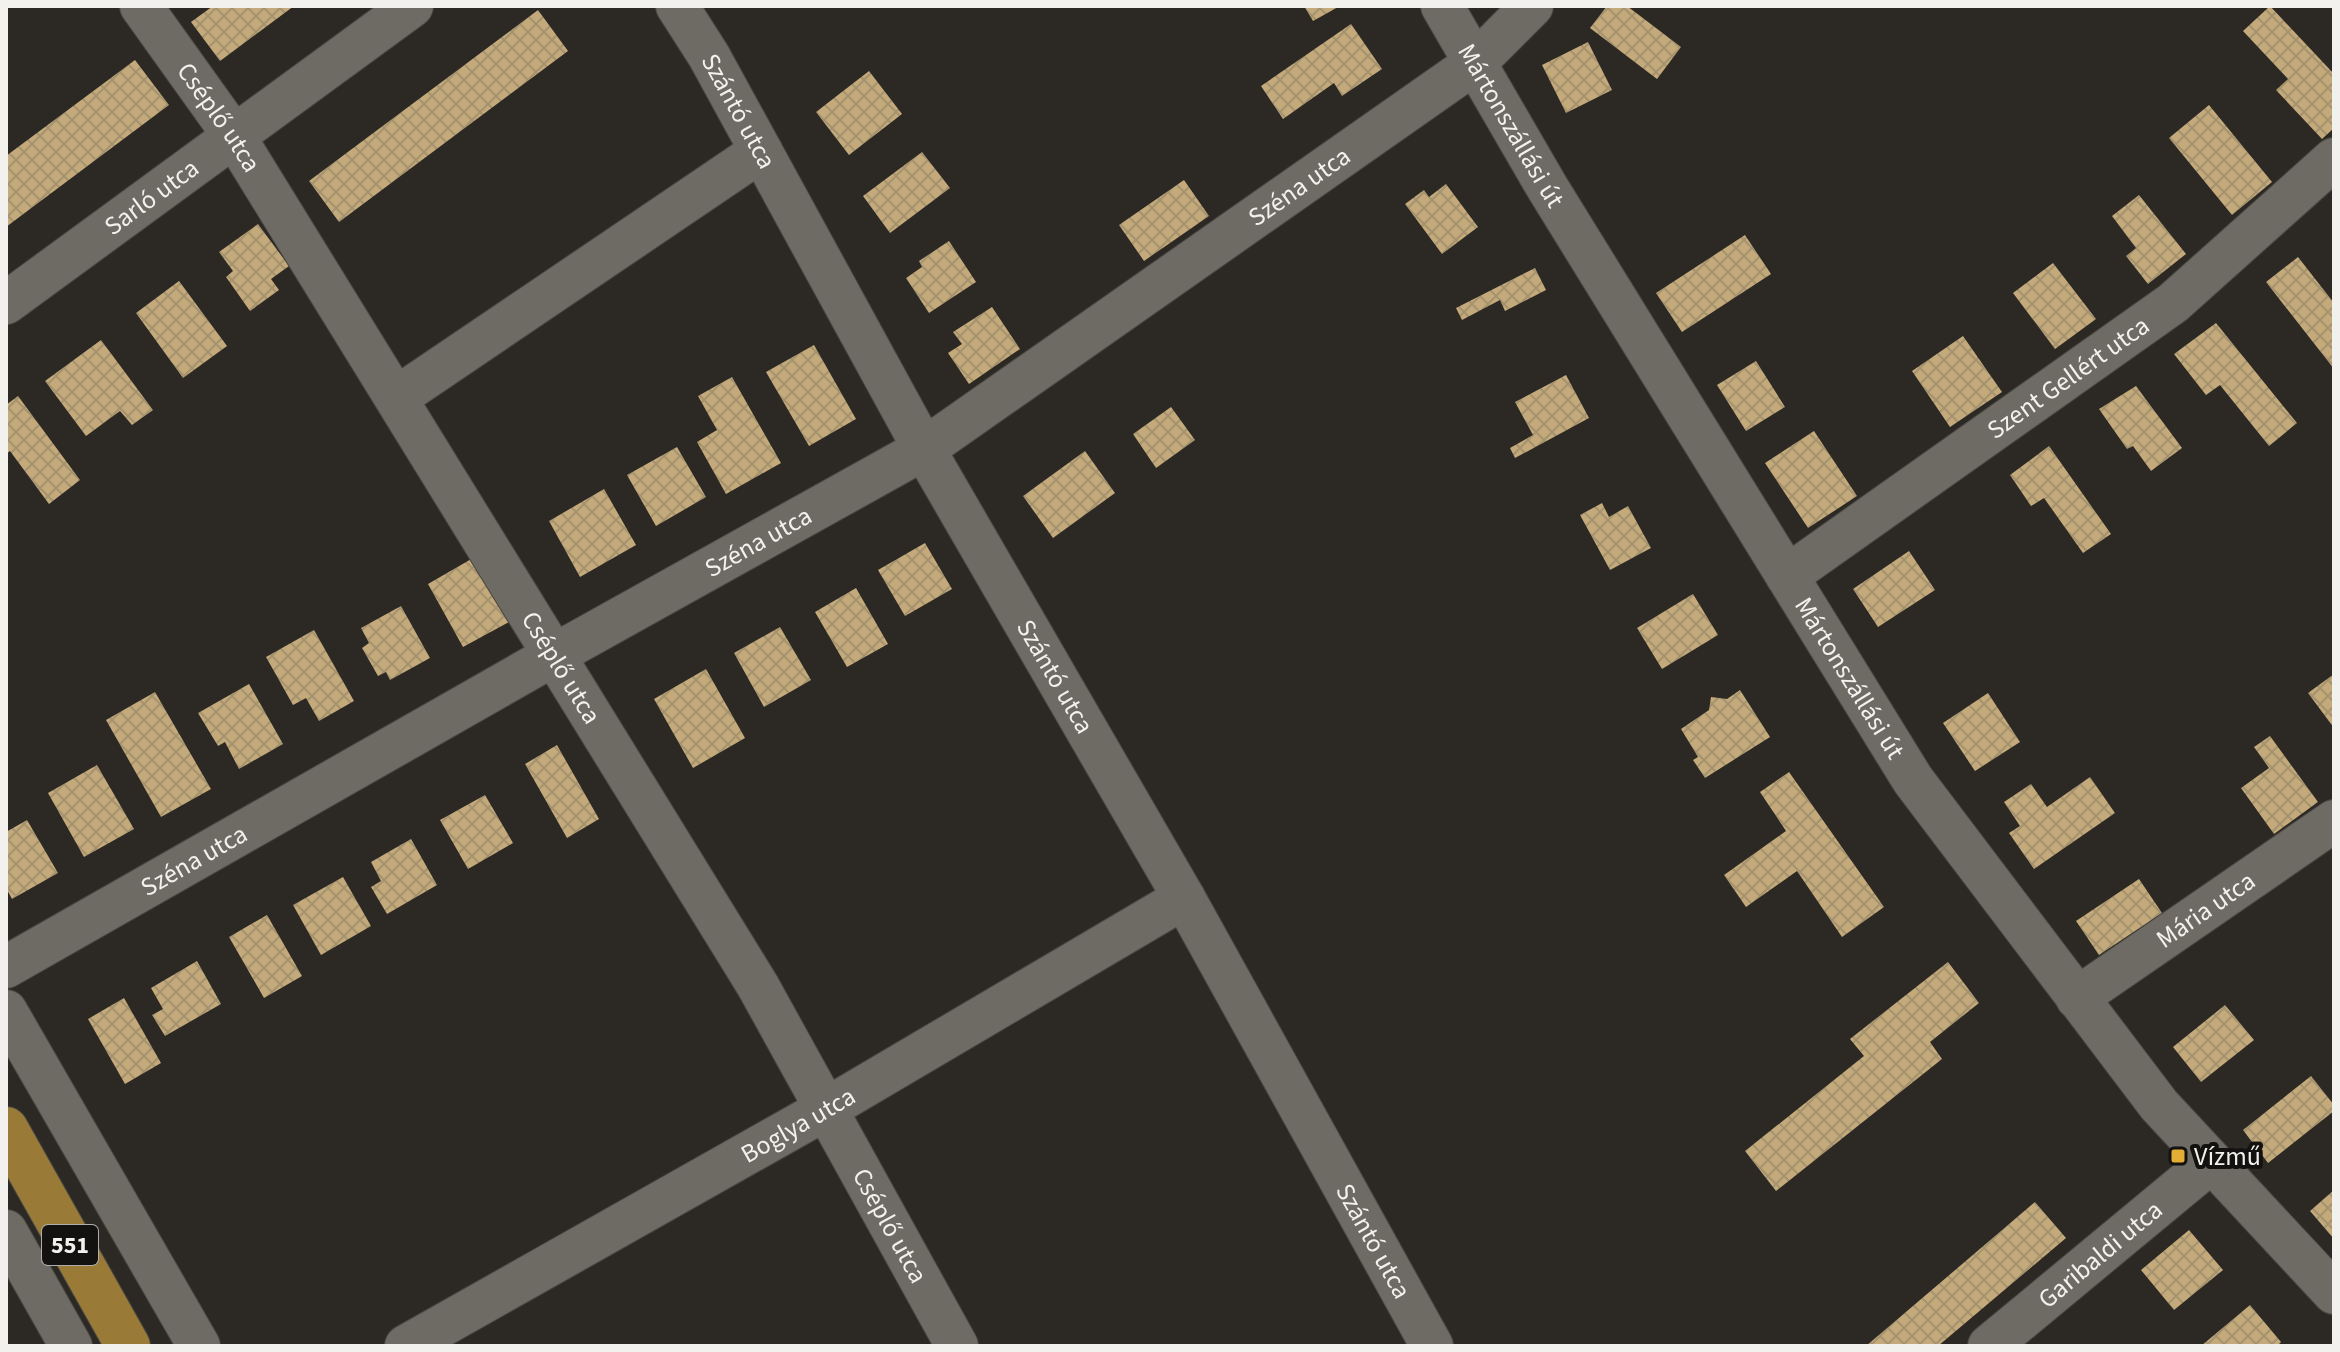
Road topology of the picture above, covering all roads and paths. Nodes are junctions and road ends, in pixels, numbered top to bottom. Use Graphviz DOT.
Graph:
graph roads {
  1 [pos="141,6"];
  2 [pos="412,6"];
  3 [pos="677,6"];
  4 [pos="1442,6"];
  5 [pos="1532,6"];
  6 [pos="1475,63"];
  7 [pos="234,136"];
  8 [pos="761,151"];
  9 [pos="2334,159"];
  10 [pos="6,303"];
  11 [pos="396,398"];
  12 [pos="924,449"];
  13 [pos="1787,576"];
  14 [pos="554,655"];
  15 [pos="2334,821"];
  16 [pos="1184,898"];
  17 [pos="6,967"];
  18 [pos="2077,998"];
  19 [pos="6,1011"];
  20 [pos="826,1109"];
  21 [pos="8,1135"];
  22 [pos="2211,1162"];
  23 [pos="6,1231"];
  24 [pos="2334,1293"];
  25 [pos="71,1346"];
  26 [pos="128,1346"];
  27 [pos="199,1346"];
  28 [pos="406,1346"];
  29 [pos="957,1346"];
  30 [pos="1432,1346"];
  31 [pos="1989,1346"];
  1 -- 7 [label="street, Cséplő utca"];
  2 -- 7 [label="street, Sarló utca"];
  3 -- 8 [label="street, Szántó utca"];
  4 -- 6 [label="street, Mártonszállási út"];
  5 -- 6 [label="street, Széna utca"];
  6 -- 12 [label="street, Széna utca"];
  6 -- 13 [label="street, Mártonszállási út"];
  7 -- 10 [label="street, Sarló utca"];
  7 -- 11 [label="street, Cséplő utca"];
  8 -- 11 [label="street"];
  8 -- 12 [label="street, Szántó utca"];
  9 -- 13 [label="street, Szent Gellért utca"];
  11 -- 14 [label="street, Cséplő utca"];
  12 -- 14 [label="street, Széna utca"];
  12 -- 16 [label="street, Szántó utca"];
  13 -- 18 [label="street, Mártonszállási út"];
  14 -- 17 [label="street, Széna utca"];
  14 -- 20 [label="street, Cséplő utca"];
  15 -- 18 [label="street, Mária utca"];
  16 -- 20 [label="street, Boglya utca"];
  16 -- 30 [label="street, Szántó utca"];
  18 -- 22 [label="street, Mártonszállási út"];
  19 -- 27 [label="street"];
  20 -- 28 [label="street, Boglya utca"];
  20 -- 29 [label="street, Cséplő utca"];
  21 -- 26 [label="main road, 551"];
  22 -- 24 [label="street, Mártonszállási út"];
  22 -- 31 [label="street, Garibaldi utca"];
  23 -- 25 [label="street"];
}
